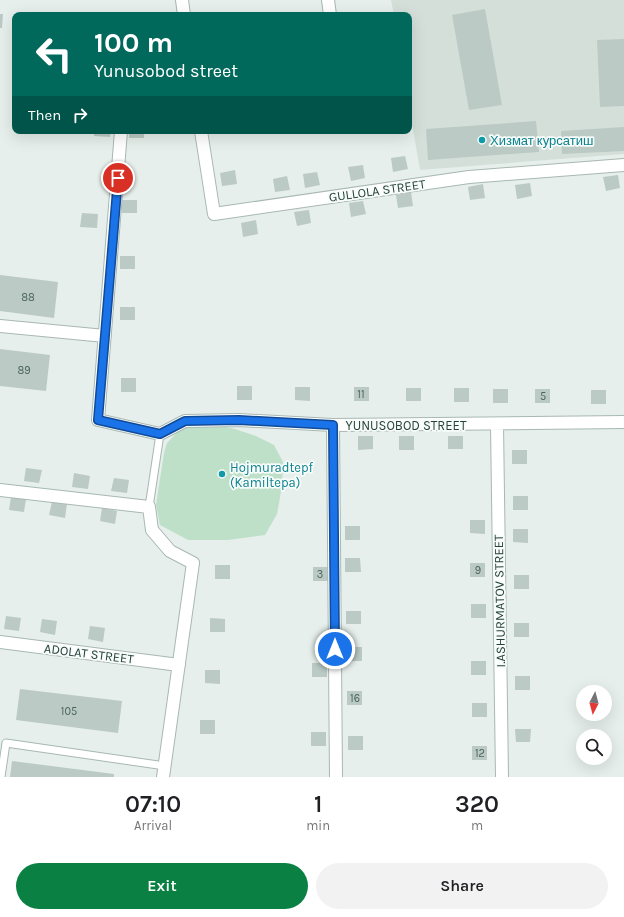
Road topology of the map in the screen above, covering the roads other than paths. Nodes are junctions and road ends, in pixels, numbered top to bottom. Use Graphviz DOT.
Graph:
graph roads {
  1 [pos="182,0"];
  2 [pos="328,0"];
  3 [pos="184,12"];
  4 [pos="330,12"];
  5 [pos="122,134"];
  6 [pos="201,134"];
  7 [pos="624,165"];
  8 [pos="0,326"];
  9 [pos="105,336"];
  10 [pos="624,422"];
  11 [pos="497,424"];
  12 [pos="333,425"];
  13 [pos="160,434"];
  14 [pos="0,490"];
  15 [pos="149,507"];
  16 [pos="0,642"];
  17 [pos="179,665"];
  18 [pos="164,771"];
  19 [pos="2,777"];
  20 [pos="336,777"];
  21 [pos="502,777"];
  1 -- 3 [label="street"];
  2 -- 4 [label="street"];
  5 -- 9 [label="street"];
  6 -- 7 [label="street, GULLOLA STREET"];
  8 -- 9 [label="street"];
  9 -- 13 [label="street"];
  10 -- 11 [label="street, YUNUSOBOD STREET"];
  11 -- 12 [label="street, YUNUSOBOD STREET"];
  11 -- 21 [label="street, I.ASHURMATOV STREET"];
  12 -- 13 [label="street, YUNUSOBOD STREET"];
  12 -- 20 [label="street"];
  13 -- 15 [label="lane"];
  14 -- 15 [label="street"];
  15 -- 17 [label="street"];
  16 -- 17 [label="street, ADOLAT STREET"];
  17 -- 18 [label="street"];
  18 -- 19 [label="lane"];
}
